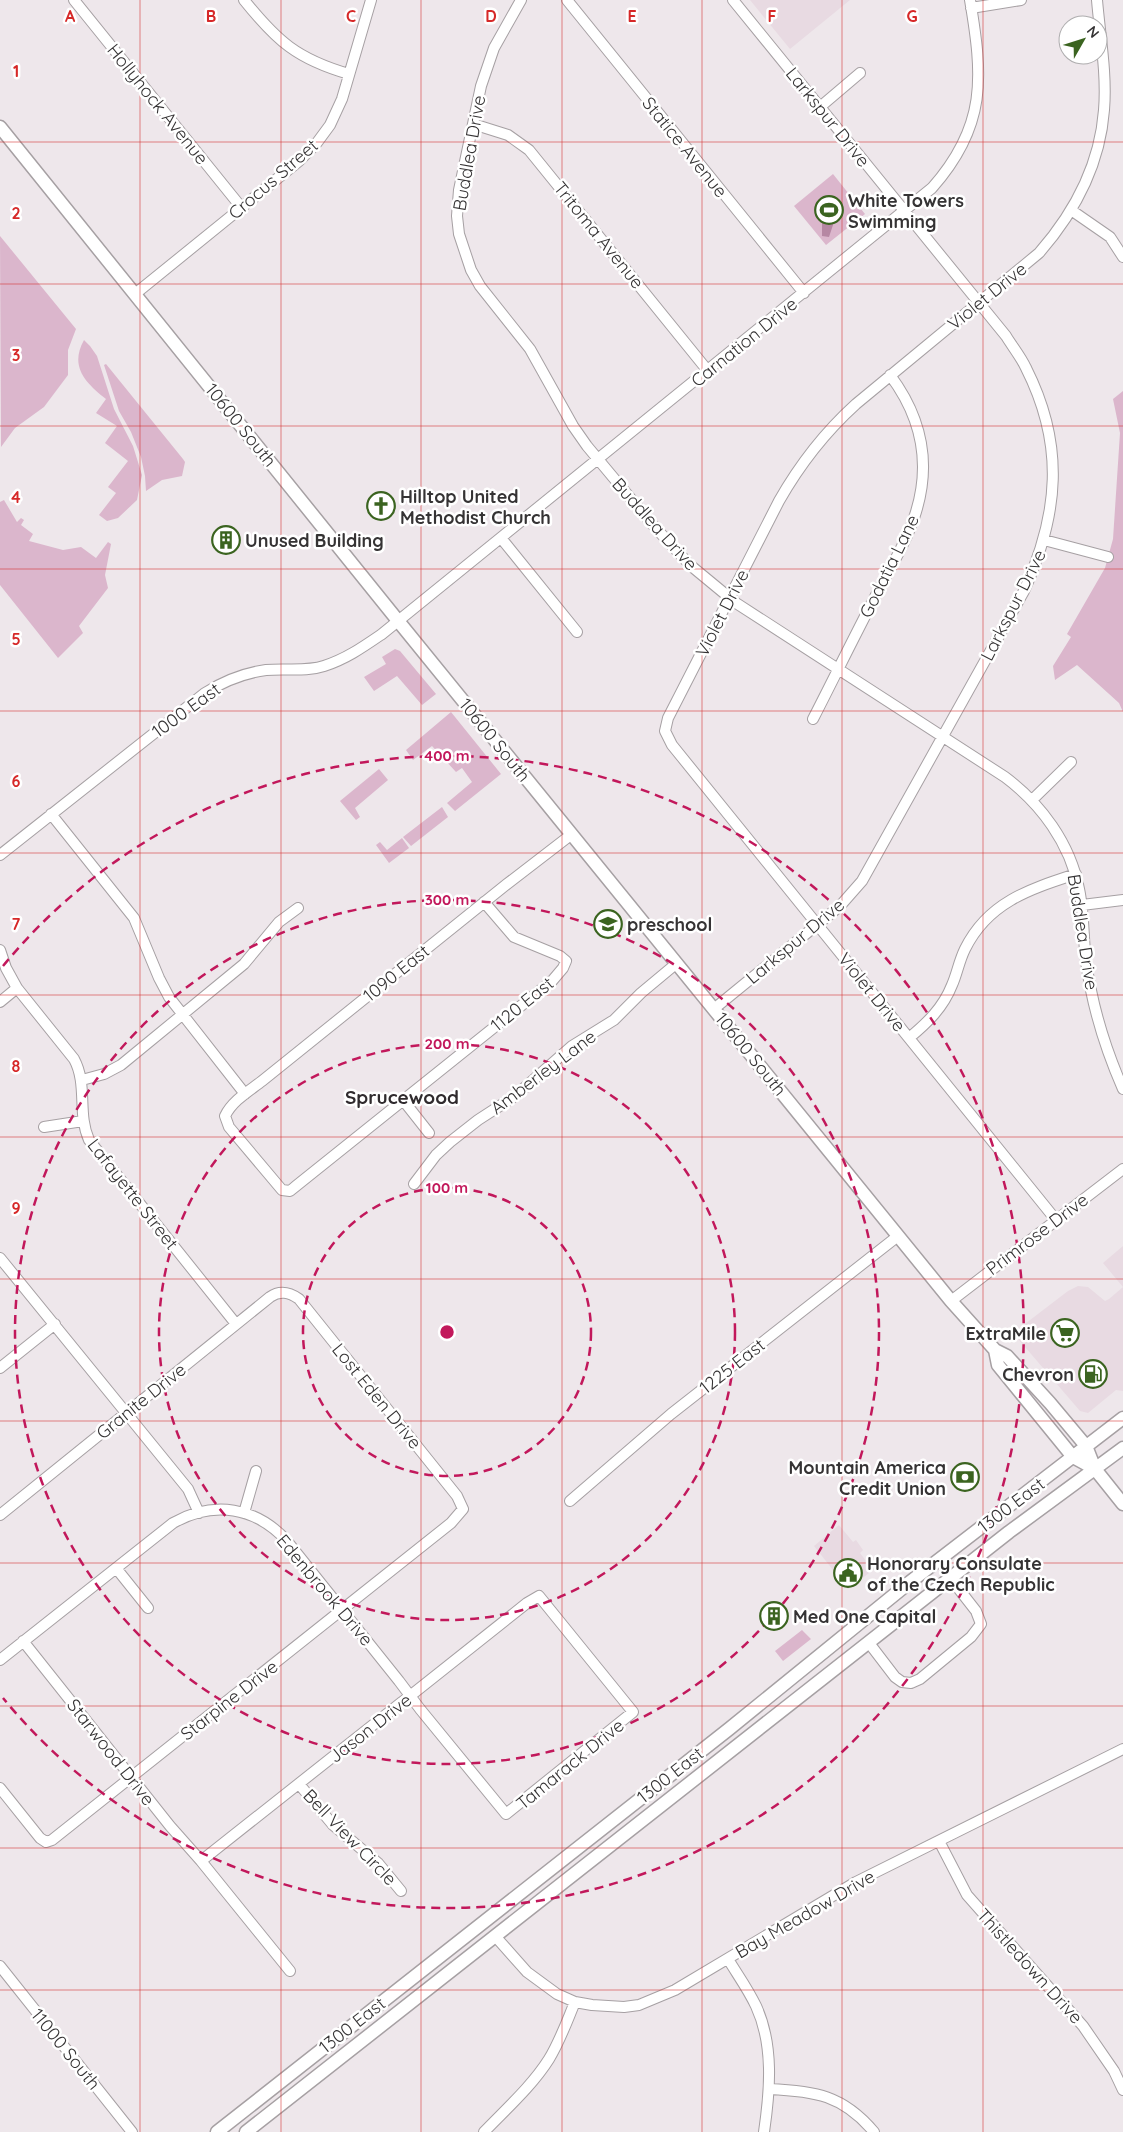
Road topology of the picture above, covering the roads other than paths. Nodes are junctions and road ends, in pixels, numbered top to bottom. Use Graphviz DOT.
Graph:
graph roads {
  1 [pos="74,0"];
  2 [pos="244,0"];
  3 [pos="371,0"];
  4 [pos="520,0"];
  5 [pos="566,0"];
  6 [pos="734,0"];
  7 [pos="1021,0"];
  8 [pos="1097,0"];
  9 [pos="971,4"];
  10 [pos="860,73"];
  11 [pos="349,74"];
  12 [pos="820,106"];
  13 [pos="473,124"];
  14 [pos="0,127"];
  15 [pos="241,207"];
  16 [pos="1071,210"];
  17 [pos="905,211"];
  18 [pos="1123,257"];
  19 [pos="804,293"];
  20 [pos="135,294"];
  21 [pos="979,303"];
  22 [pos="708,371"];
  23 [pos="890,375"];
  24 [pos="598,458"];
  25 [pos="501,538"];
  26 [pos="1044,540"];
  27 [pos="1108,557"];
  28 [pos="729,598"];
  29 [pos="399,622"];
  30 [pos="577,632"];
  31 [pos="838,669"];
  32 [pos="813,719"];
  33 [pos="943,737"];
  34 [pos="1071,762"];
  35 [pos="1032,800"];
  36 [pos="51,814"];
  37 [pos="572,834"];
  38 [pos="0,854"];
  39 [pos="1076,874"];
  40 [pos="1123,900"];
  41 [pos="484,902"];
  42 [pos="1082,905"];
  43 [pos="298,908"];
  44 [pos="818,925"];
  45 [pos="0,950"];
  46 [pos="677,963"];
  47 [pos="17,988"];
  48 [pos="0,1002"];
  49 [pos="714,1008"];
  50 [pos="182,1015"];
  51 [pos="909,1038"];
  52 [pos="82,1080"];
  53 [pos="1123,1089"];
  54 [pos="246,1094"];
  55 [pos="403,1100"];
  56 [pos="83,1121"];
  57 [pos="44,1127"];
  58 [pos="430,1133"];
  59 [pos="1123,1168"];
  60 [pos="414,1184"];
  61 [pos="286,1191"];
  62 [pos="1056,1220"];
  63 [pos="898,1236"];
  64 [pos="0,1258"];
  65 [pos="284,1292"];
  66 [pos="951,1301"];
  67 [pos="55,1324"];
  68 [pos="236,1324"];
  69 [pos="995,1350"];
  70 [pos="0,1368"];
  71 [pos="126,1413"];
  72 [pos="1123,1418"];
  73 [pos="1086,1446"];
  74 [pos="1123,1448"];
  75 [pos="1073,1457"];
  76 [pos="1095,1469"];
  77 [pos="256,1471"];
  78 [pos="570,1501"];
  79 [pos="1123,1504"];
  80 [pos="463,1509"];
  81 [pos="199,1513"];
  82 [pos="244,1513"];
  83 [pos="0,1515"];
  84 [pos="116,1568"];
  85 [pos="951,1579"];
  86 [pos="148,1608"];
  87 [pos="343,1609"];
  88 [pos="24,1641"];
  89 [pos="869,1644"];
  90 [pos="0,1660"];
  91 [pos="410,1696"];
  92 [pos="633,1712"];
  93 [pos="1123,1749"];
  94 [pos="131,1777"];
  95 [pos="299,1784"];
  96 [pos="0,1788"];
  97 [pos="506,1814"];
  98 [pos="939,1841"];
  99 [pos="201,1861"];
  100 [pos="560,1862"];
  101 [pos="401,1891"];
  102 [pos="495,1936"];
  103 [pos="728,1959"];
  104 [pos="0,1966"];
  105 [pos="290,1971"];
  106 [pos="575,2002"];
  107 [pos="769,2089"];
  108 [pos="1123,2090"];
  109 [pos="132,2132"];
  110 [pos="217,2132"];
  111 [pos="246,2132"];
  112 [pos="484,2132"];
  113 [pos="764,2132"];
  114 [pos="874,2132"];
  1 -- 15 [label="street, Hollyhock Avenue"];
  2 -- 11 [label="street"];
  3 -- 11 [label="street, Crocus Street"];
  4 -- 13 [label="street, Buddlea Drive"];
  5 -- 19 [label="street, Statice Avenue"];
  6 -- 12 [label="street, Larkspur Drive"];
  7 -- 9 [label="street"];
  8 -- 16 [label="street, Violet Drive"];
  9 -- 17 [label="street, Carnation Drive"];
  10 -- 12 [label="street"];
  11 -- 15 [label="street, Crocus Street"];
  12 -- 17 [label="street, Larkspur Drive"];
  13 -- 22 [label="street, Tritoma Avenue"];
  13 -- 24 [label="street, Buddlea Drive"];
  14 -- 20 [label="main road, 10600 South"];
  15 -- 20 [label="street, Crocus Street"];
  16 -- 18 [label="street"];
  16 -- 21 [label="street, Violet Drive"];
  17 -- 19 [label="street, Carnation Drive"];
  17 -- 21 [label="street, Larkspur Drive"];
  19 -- 22 [label="street, Carnation Drive"];
  20 -- 29 [label="main road, 10600 South"];
  21 -- 23 [label="street, Violet Drive"];
  21 -- 26 [label="street, Larkspur Drive"];
  22 -- 24 [label="street, Carnation Drive"];
  23 -- 28 [label="street, Violet Drive"];
  23 -- 31 [label="street, Godatia Lane"];
  24 -- 25 [label="street, Carnation Drive"];
  24 -- 28 [label="street, Buddlea Drive"];
  25 -- 29 [label="street, Carnation Drive"];
  25 -- 30 [label="street"];
  26 -- 27 [label="street"];
  26 -- 33 [label="street, Larkspur Drive"];
  28 -- 31 [label="street, Buddlea Drive"];
  28 -- 44 [label="street, Violet Drive"];
  29 -- 36 [label="street, 1000 East"];
  29 -- 37 [label="main road, 10600 South"];
  31 -- 32 [label="street, Godatia Lane"];
  31 -- 33 [label="street, Buddlea Drive"];
  33 -- 35 [label="street, Buddlea Drive"];
  33 -- 44 [label="street, Larkspur Drive"];
  34 -- 35 [label="street"];
  35 -- 39 [label="street, Buddlea Drive"];
  36 -- 38 [label="street, 1000 East"];
  36 -- 50 [label="street"];
  37 -- 41 [label="street, 1090 East"];
  37 -- 46 [label="main road, 10600 South"];
  39 -- 42 [label="street, Buddlea Drive"];
  39 -- 51 [label="street"];
  40 -- 42 [label="street"];
  41 -- 54 [label="street, 1090 East"];
  41 -- 55 [label="street, 1120 East"];
  42 -- 53 [label="street, Buddlea Drive"];
  43 -- 50 [label="street"];
  44 -- 49 [label="street, Larkspur Drive"];
  44 -- 51 [label="street, Violet Drive"];
  45 -- 47 [label="street, Lafayette Street"];
  46 -- 49 [label="main road, 10600 South"];
  46 -- 60 [label="street, Amberley Lane"];
  47 -- 48 [label="street"];
  47 -- 52 [label="street, Lafayette Street"];
  49 -- 63 [label="main road, 10600 South"];
  50 -- 52 [label="street"];
  50 -- 54 [label="street"];
  51 -- 62 [label="street, Violet Drive"];
  52 -- 56 [label="street, Lafayette Street"];
  54 -- 61 [label="street, 1090 East"];
  55 -- 58 [label="street"];
  55 -- 61 [label="street, 1120 East"];
  56 -- 57 [label="street"];
  56 -- 68 [label="street, Lafayette Street"];
  59 -- 62 [label="street, Primrose Drive"];
  62 -- 66 [label="street, Primrose Drive"];
  63 -- 66 [label="main road, 10600 South"];
  63 -- 78 [label="street, 1225 East"];
  64 -- 67 [label="street"];
  65 -- 68 [label="street, Granite Drive"];
  65 -- 80 [label="street, Lost Eden Drive"];
  66 -- 69 [label="main road, 10600 South"];
  67 -- 70 [label="street"];
  67 -- 71 [label="street"];
  68 -- 71 [label="street, Granite Drive"];
  69 -- 73 [label="main road, 10600 South"];
  69 -- 75 [label="main road, 10600 South"];
  71 -- 81 [label="street"];
  71 -- 83 [label="street, Granite Drive"];
  72 -- 73 [label="main road, 1300 East"];
  73 -- 75 [label="main road, 1300 East"];
  73 -- 76 [label="main road, 10600 South"];
  74 -- 76 [label="main road, 1300 East"];
  75 -- 76 [label="main road, 10600 South"];
  75 -- 100 [label="main road, 1300 East"];
  76 -- 79 [label="main road, 10600 South"];
  76 -- 85 [label="main road, 1300 East"];
  77 -- 82 [label="street"];
  80 -- 87 [label="street, Starpine Drive"];
  81 -- 82 [label="street, Edenbrook Drive"];
  81 -- 84 [label="street, Edenbrook Drive"];
  82 -- 87 [label="street, Edenbrook Drive"];
  84 -- 86 [label="street"];
  84 -- 88 [label="street, Edenbrook Drive"];
  85 -- 89 [label="main road, 1300 East"];
  85 -- 89 [label="street"];
  87 -- 91 [label="street, Edenbrook Drive"];
  87 -- 94 [label="street, Starpine Drive"];
  88 -- 90 [label="street, Edenbrook Drive"];
  88 -- 94 [label="street, Starwood Drive"];
  89 -- 102 [label="main road, 1300 East"];
  91 -- 92 [label="street, Jason Drive"];
  91 -- 95 [label="street, Jason Drive"];
  91 -- 97 [label="street, Edenbrook Drive"];
  92 -- 97 [label="street, Tamarack Drive"];
  93 -- 98 [label="street, Bay Meadow Drive"];
  94 -- 96 [label="street, Starpine Drive"];
  94 -- 99 [label="street, Starwood Drive"];
  95 -- 99 [label="street, Jason Drive"];
  95 -- 101 [label="street, Bell View Circle"];
  98 -- 103 [label="street, Bay Meadow Drive"];
  98 -- 108 [label="street, Thistledown Drive"];
  99 -- 105 [label="street, Starwood Drive"];
  100 -- 102 [label="main road"];
  100 -- 110 [label="main road, 1300 East"];
  102 -- 106 [label="street, Bay Meadow Drive"];
  102 -- 111 [label="main road, 1300 East"];
  103 -- 106 [label="street, Bay Meadow Drive"];
  103 -- 107 [label="street"];
  104 -- 109 [label="street, 11000 South"];
  106 -- 112 [label="street"];
  107 -- 113 [label="street"];
  107 -- 114 [label="street"];
}
